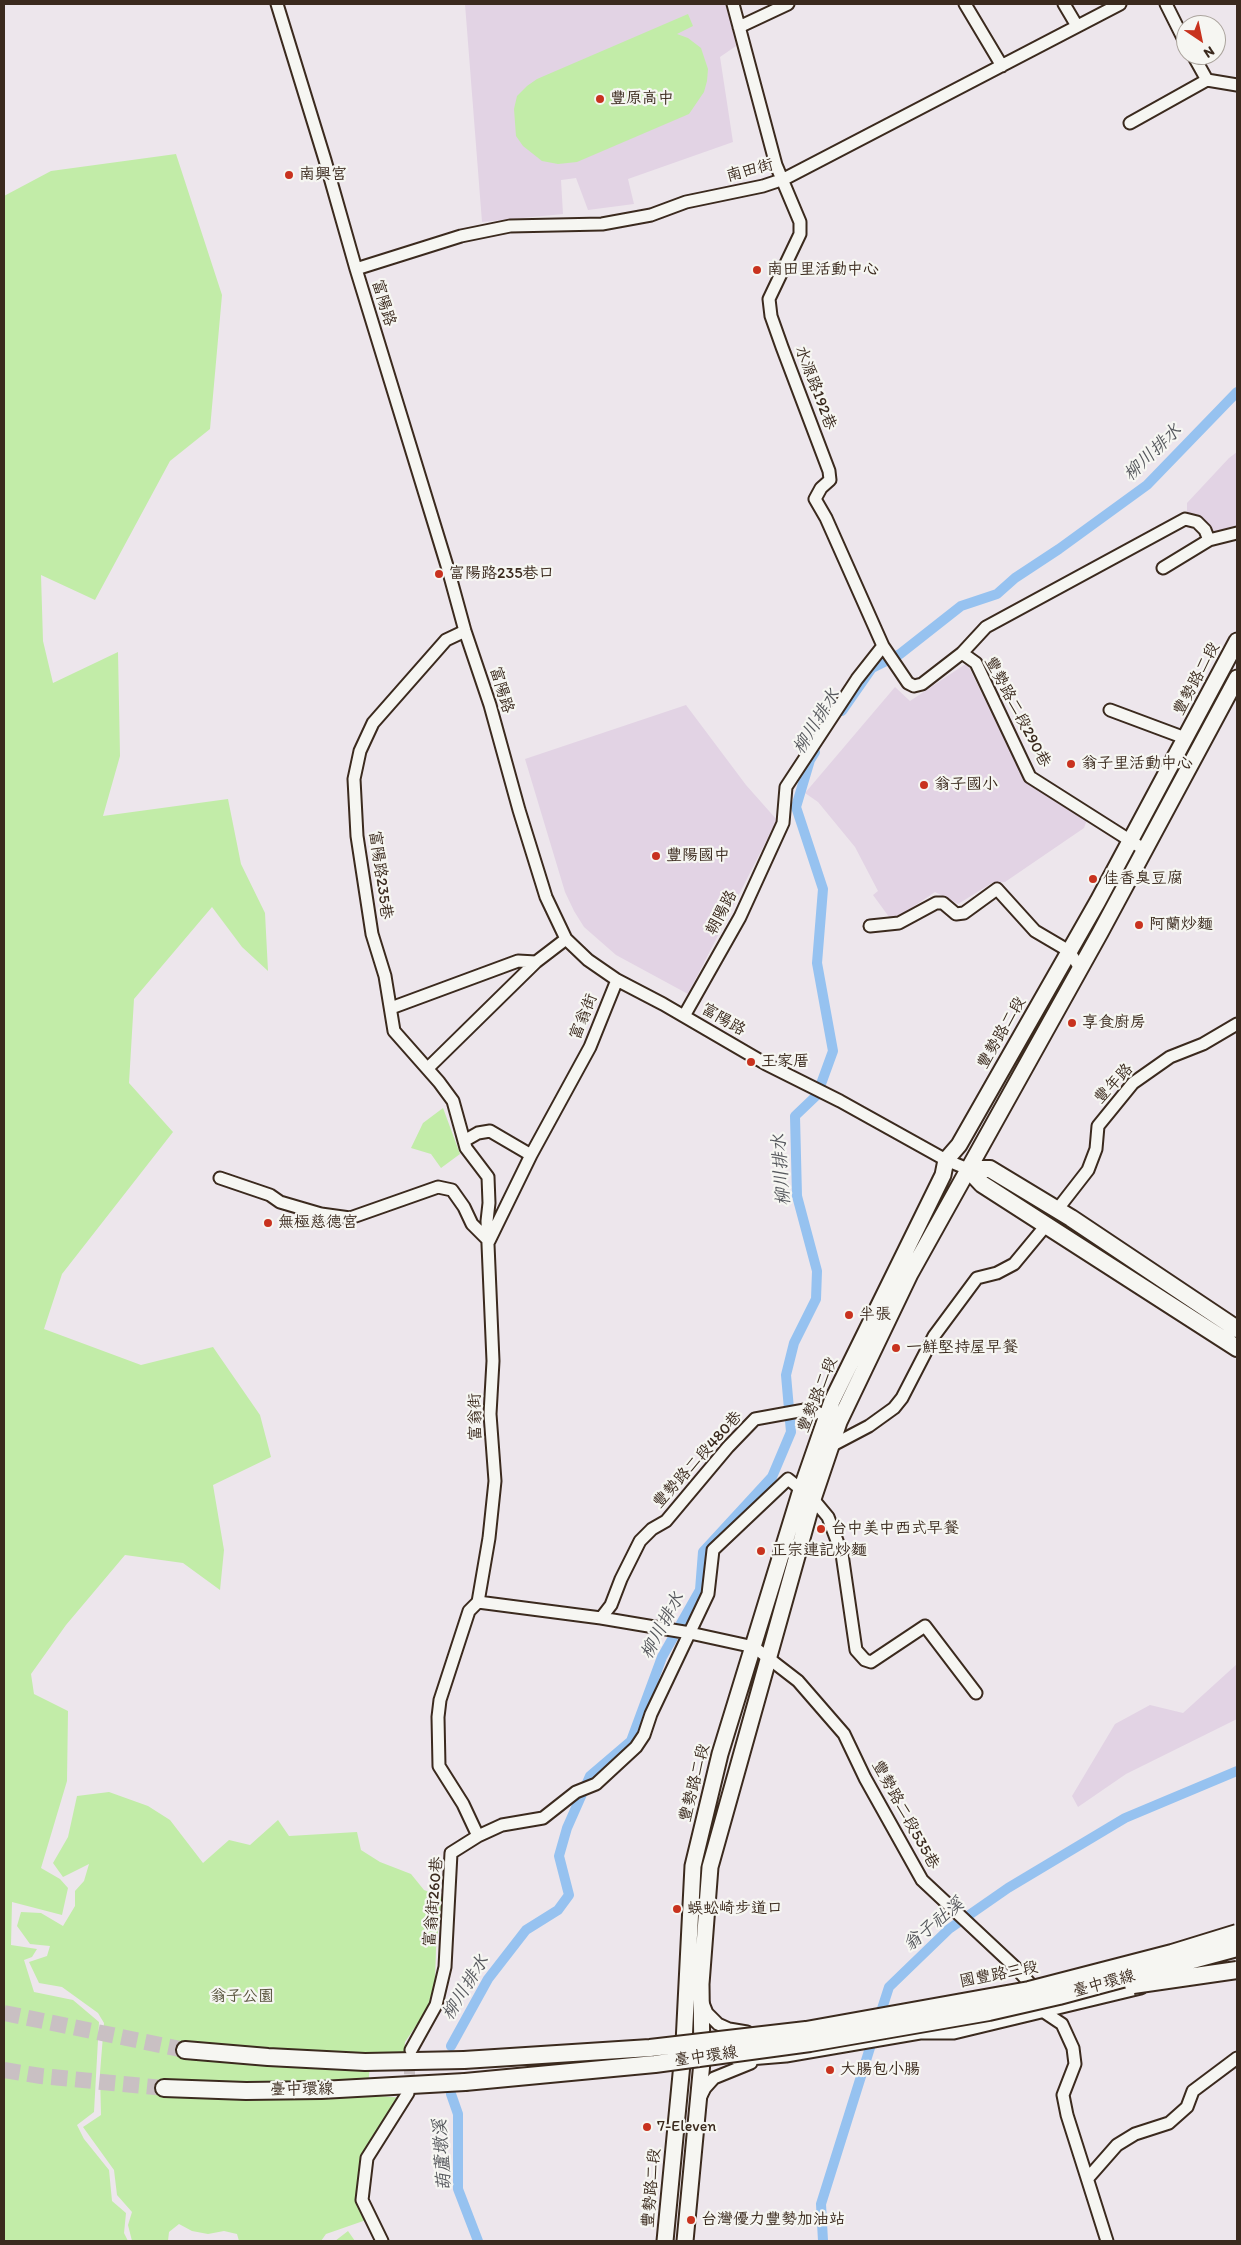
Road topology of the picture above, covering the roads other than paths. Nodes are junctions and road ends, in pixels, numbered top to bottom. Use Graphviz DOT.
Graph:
graph roads {
  1 [pos="276,4"];
  2 [pos="733,4"];
  3 [pos="788,4"];
  4 [pos="965,4"];
  5 [pos="1064,4"];
  6 [pos="1120,4"];
  7 [pos="1166,4"];
  8 [pos="1176,24"];
  9 [pos="1077,26"];
  10 [pos="739,27"];
  11 [pos="1199,65"];
  12 [pos="1002,66"];
  13 [pos="1208,80"];
  14 [pos="1237,85"];
  15 [pos="1130,123"];
  16 [pos="784,179"];
  17 [pos="356,269"];
  18 [pos="1237,533"];
  19 [pos="1209,540"];
  20 [pos="1163,568"];
  21 [pos="465,631"];
  22 [pos="1237,641"];
  23 [pos="882,646"];
  24 [pos="962,654"];
  25 [pos="1237,678"];
  26 [pos="1110,710"];
  27 [pos="1185,738"];
  28 [pos="1131,841"];
  29 [pos="1145,850"];
  30 [pos="870,926"];
  31 [pos="566,939"];
  32 [pos="1069,951"];
  33 [pos="536,962"];
  34 [pos="1080,968"];
  35 [pos="617,980"];
  36 [pos="390,1008"];
  37 [pos="684,1016"];
  38 [pos="1237,1024"];
  39 [pos="428,1068"];
  40 [pos="464,1141"];
  41 [pos="530,1155"];
  42 [pos="946,1160"];
  43 [pos="968,1168"];
  44 [pos="220,1178"];
  45 [pos="1060,1206"];
  46 [pos="1042,1229"];
  47 [pos="489,1241"];
  48 [pos="1213,1323"];
  49 [pos="1237,1330"];
  50 [pos="1237,1348"];
  51 [pos="833,1419"];
  52 [pos="831,1446"];
  53 [pos="807,1495"];
  54 [pos="478,1602"];
  55 [pos="602,1618"];
  56 [pos="686,1632"];
  57 [pos="754,1647"];
  58 [pos="769,1657"];
  59 [pos="976,1693"];
  60 [pos="478,1836"];
  61 [pos="1237,1928"];
  62 [pos="1237,1933"];
  63 [pos="1237,1949"];
  64 [pos="1172,1953"];
  65 [pos="1237,1963"];
  66 [pos="1237,1970"];
  67 [pos="1033,1987"];
  68 [pos="1059,1996"];
  69 [pos="702,1999"];
  70 [pos="1042,2007"];
  71 [pos="763,2034"];
  72 [pos="703,2041"];
  73 [pos="684,2043"];
  74 [pos="185,2050"];
  75 [pos="411,2050"];
  76 [pos="1237,2058"];
  77 [pos="762,2059"];
  78 [pos="702,2062"];
  79 [pos="681,2066"];
  80 [pos="164,2088"];
  81 [pos="408,2093"];
  82 [pos="697,2106"];
  83 [pos="1088,2178"];
  84 [pos="382,2241"];
  85 [pos="665,2241"];
  86 [pos="685,2241"];
  87 [pos="1107,2241"];
  1 -- 17 [label="street, 富陽路"];
  2 -- 10 [label="street, 水源路192巷"];
  3 -- 10 [label="street"];
  4 -- 12 [label="street"];
  5 -- 9 [label="street"];
  6 -- 9 [label="street, 南田街"];
  7 -- 8 [label="street"];
  9 -- 12 [label="street, 南田街"];
  10 -- 16 [label="street, 水源路192巷"];
  11 -- 13 [label="street"];
  12 -- 16 [label="street, 南田街"];
  13 -- 14 [label="street"];
  13 -- 15 [label="street"];
  16 -- 17 [label="street, 南田街"];
  16 -- 23 [label="street, 水源路192巷"];
  17 -- 21 [label="street, 富陽路"];
  18 -- 19 [label="street"];
  19 -- 20 [label="street"];
  19 -- 24 [label="street"];
  21 -- 31 [label="street, 富陽路"];
  21 -- 36 [label="street, 富陽路235巷"];
  22 -- 27 [label="main road, 豐勢路二段"];
  23 -- 24 [label="street, 水源路192巷"];
  23 -- 37 [label="street, 朝陽路"];
  24 -- 28 [label="street, 豐勢路二段290巷"];
  25 -- 29 [label="main road, 豐勢路二段"];
  26 -- 27 [label="street"];
  27 -- 28 [label="main road, 豐勢路二段"];
  28 -- 29 [label="street, 豐勢路二段290巷"];
  28 -- 32 [label="main road, 豐勢路二段"];
  29 -- 34 [label="main road, 豐勢路二段"];
  30 -- 32 [label="street"];
  31 -- 33 [label="street"];
  31 -- 35 [label="street, 富陽路"];
  32 -- 34 [label="street"];
  32 -- 42 [label="main road, 豐勢路二段"];
  33 -- 36 [label="street"];
  33 -- 39 [label="street"];
  34 -- 43 [label="main road, 豐勢路二段"];
  35 -- 37 [label="street, 富陽路"];
  35 -- 41 [label="street, 富翁街"];
  36 -- 39 [label="street, 富陽路235巷"];
  37 -- 42 [label="street, 富陽路"];
  38 -- 45 [label="street, 豐年路"];
  39 -- 40 [label="street, 富陽路235巷"];
  40 -- 41 [label="street"];
  40 -- 47 [label="street, 富陽路235巷"];
  41 -- 47 [label="street, 富翁街"];
  42 -- 43 [label="street, 富陽路"];
  42 -- 51 [label="main road, 豐勢路二段"];
  43 -- 48 [label="highway"];
  43 -- 51 [label="main road, 豐勢路二段"];
  44 -- 47 [label="street"];
  46 -- 52 [label="street"];
  47 -- 54 [label="street, 富翁街"];
  48 -- 49 [label="highway"];
  48 -- 50 [label="highway"];
  51 -- 52 [label="main road, 豐勢路二段"];
  51 -- 53 [label="main road, 豐勢路二段"];
  51 -- 55 [label="street, 豐勢路二段480巷"];
  52 -- 53 [label="main road, 豐勢路二段"];
  53 -- 56 [label="street"];
  53 -- 57 [label="main road, 豐勢路二段"];
  53 -- 58 [label="main road, 豐勢路二段"];
  53 -- 59 [label="street"];
  54 -- 55 [label="street"];
  54 -- 60 [label="street"];
  55 -- 56 [label="street"];
  56 -- 57 [label="street"];
  56 -- 60 [label="street"];
  57 -- 58 [label="street, 豐勢路二段535巷"];
  57 -- 73 [label="main road, 豐勢路二段"];
  58 -- 67 [label="street, 豐勢路二段535巷"];
  58 -- 69 [label="main road, 豐勢路二段"];
  60 -- 75 [label="street, 富翁街260巷"];
  61 -- 64 [label="highway, bridge"];
  61 -- 67 [label="street, 國豐路三段"];
  62 -- 64 [label="highway, 臺中環線, bridge"];
  63 -- 68 [label="highway, 臺中環線, bridge"];
  63 -- 70 [label="highway"];
  64 -- 74 [label="highway, 臺中環線, bridge"];
  65 -- 70 [label="street"];
  66 -- 68 [label="highway, bridge"];
  67 -- 70 [label="street, 豐勢路二段535巷"];
  67 -- 71 [label="street, 國豐路三段, bridge"];
  68 -- 80 [label="highway, 臺中環線, bridge"];
  69 -- 71 [label="street, 國豐路三段"];
  69 -- 72 [label="main road, 豐勢路二段"];
  70 -- 77 [label="street"];
  70 -- 83 [label="street, 豐勢路二段535巷"];
  71 -- 72 [label="street, 國豐路三段"];
  72 -- 73 [label="street, 國豐路三段"];
  72 -- 78 [label="main road, 豐勢路二段"];
  73 -- 79 [label="main road, 豐勢路二段"];
  76 -- 83 [label="street"];
  77 -- 78 [label="street"];
  77 -- 82 [label="street"];
  78 -- 79 [label="street"];
  78 -- 82 [label="main road, 豐勢路二段"];
  79 -- 85 [label="main road, 豐勢路二段"];
  81 -- 84 [label="street"];
  82 -- 86 [label="main road, 豐勢路二段"];
  83 -- 87 [label="street, 豐勢路二段535巷"];
}
